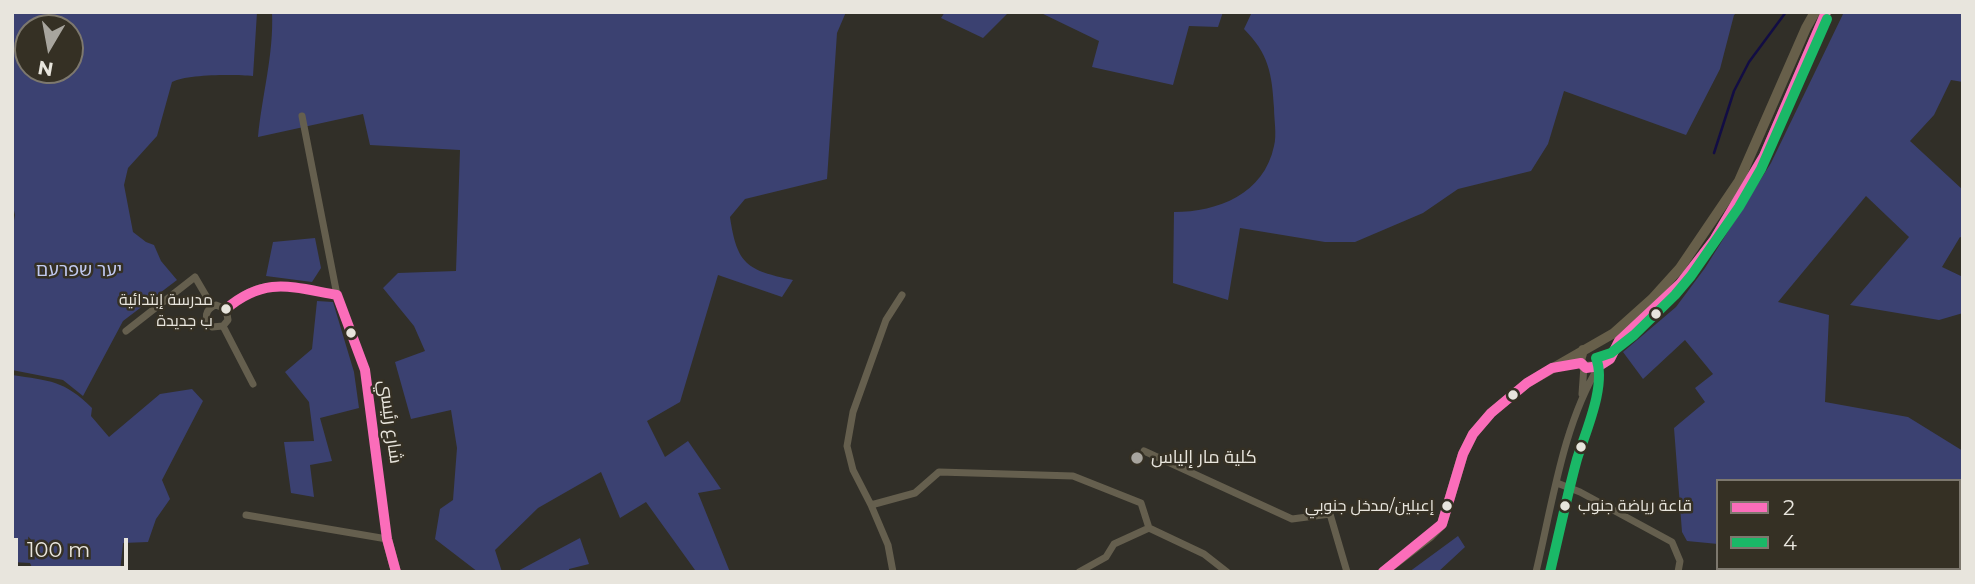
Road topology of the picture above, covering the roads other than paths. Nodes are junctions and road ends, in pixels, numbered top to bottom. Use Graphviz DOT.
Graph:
graph roads {
  1 [pos="1815,12"];
  2 [pos="1826,12"];
  3 [pos="302,116"];
  4 [pos="337,295"];
  5 [pos="902,295"];
  6 [pos="212,306"];
  7 [pos="226,309"];
  8 [pos="223,326"];
  9 [pos="126,331"];
  10 [pos="1603,341"];
  11 [pos="1583,350"];
  12 [pos="1612,354"];
  13 [pos="1582,364"];
  14 [pos="1599,366"];
  15 [pos="1552,369"];
  16 [pos="253,384"];
  17 [pos="1582,398"];
  18 [pos="1144,451"];
  19 [pos="1558,483"];
  20 [pos="871,505"];
  21 [pos="246,515"];
  22 [pos="1149,528"];
  23 [pos="387,539"];
  24 [pos="396,572"];
  25 [pos="894,572"];
  26 [pos="1079,572"];
  27 [pos="1227,572"];
  28 [pos="1347,572"];
  29 [pos="1383,572"];
  30 [pos="1536,572"];
  31 [pos="1678,572"];
  1 -- 10 [label="main road"];
  2 -- 12 [label="main road"];
  3 -- 4 [label="street, شارع رئيسي"];
  4 -- 7 [label="street"];
  4 -- 23 [label="street, شارع رئيسي"];
  5 -- 20 [label="street"];
  6 -- 7 [label="street"];
  6 -- 8 [label="street"];
  6 -- 9 [label="street"];
  7 -- 8 [label="street"];
  8 -- 16 [label="street"];
  10 -- 11 [label="main road"];
  10 -- 12 [label="main road"];
  11 -- 13 [label="main road"];
  11 -- 15 [label="main road"];
  12 -- 14 [label="main road"];
  13 -- 14 [label="main road"];
  13 -- 15 [label="main road"];
  13 -- 17 [label="street"];
  14 -- 17 [label="street"];
  15 -- 29 [label="main road"];
  17 -- 19 [label="street"];
  18 -- 28 [label="street"];
  19 -- 30 [label="street"];
  19 -- 31 [label="street"];
  20 -- 22 [label="street"];
  20 -- 25 [label="street"];
  21 -- 23 [label="street"];
  22 -- 26 [label="street"];
  22 -- 27 [label="street"];
  23 -- 24 [label="main road, شارع رئيسي"];
}
